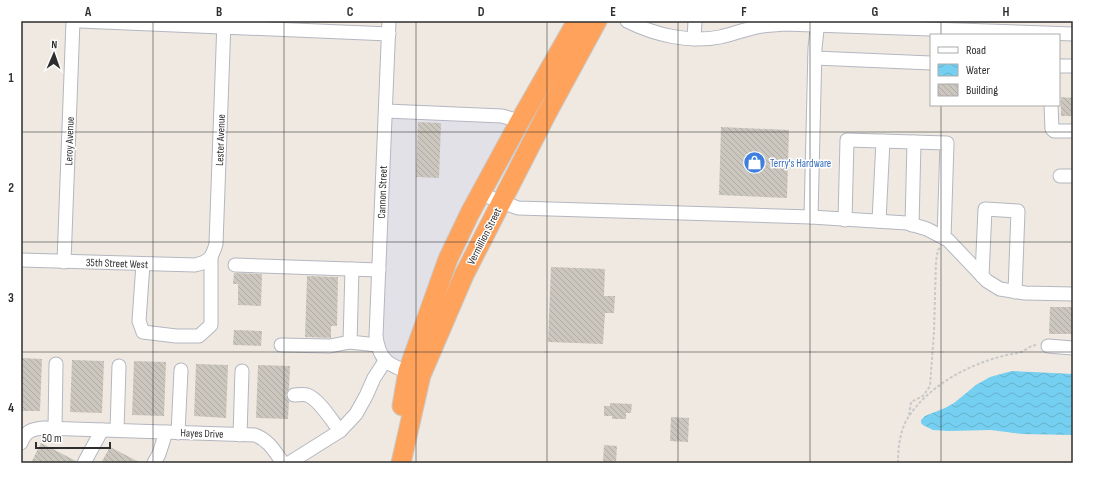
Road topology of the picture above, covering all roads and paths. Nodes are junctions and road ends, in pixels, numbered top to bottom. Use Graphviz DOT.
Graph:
graph roads {
  1 [pos="74,21"];
  2 [pos="80,21"];
  3 [pos="576,21"];
  4 [pos="597,21"];
  5 [pos="627,21"];
  6 [pos="695,21"];
  7 [pos="818,23"];
  8 [pos="224,24"];
  9 [pos="894,24"];
  10 [pos="389,27"];
  11 [pos="1040,27"];
  12 [pos="952,29"];
  13 [pos="1053,34"];
  14 [pos="1073,34"];
  15 [pos="694,39"];
  16 [pos="815,58"];
  17 [pos="930,63"];
  18 [pos="1060,66"];
  19 [pos="1073,66"];
  20 [pos="1051,106"];
  21 [pos="386,111"];
  22 [pos="520,121"];
  23 [pos="1073,131"];
  24 [pos="883,141"];
  25 [pos="914,142"];
  26 [pos="482,194"];
  27 [pos="501,202"];
  28 [pos="811,217"];
  29 [pos="845,220"];
  30 [pos="880,221"];
  31 [pos="912,225"];
  32 [pos="946,239"];
  33 [pos="211,258"];
  34 [pos="21,260"];
  35 [pos="64,262"];
  36 [pos="143,264"];
  37 [pos="235,265"];
  38 [pos="352,269"];
  39 [pos="379,270"];
  40 [pos="982,276"];
  41 [pos="1015,292"];
  42 [pos="1073,294"];
  43 [pos="350,342"];
  44 [pos="377,344"];
  45 [pos="281,345"];
  46 [pos="1048,346"];
  47 [pos="1073,348"];
  48 [pos="386,360"];
  49 [pos="56,364"];
  50 [pos="119,366"];
  51 [pos="181,370"];
  52 [pos="242,371"];
  53 [pos="415,373"];
  54 [pos="294,395"];
  55 [pos="908,417"];
  56 [pos="55,428"];
  57 [pos="102,430"];
  58 [pos="116,430"];
  59 [pos="340,431"];
  60 [pos="172,432"];
  61 [pos="240,435"];
  62 [pos="22,436"];
  63 [pos="84,463"];
  64 [pos="154,463"];
  65 [pos="283,463"];
  66 [pos="289,463"];
  67 [pos="389,463"];
  68 [pos="401,463"];
  69 [pos="898,463"];
  1 -- 35 [label="street, Leroy Avenue"];
  2 -- 8 [label="street"];
  3 -- 22 [label="highway, Vermillion Street"];
  4 -- 27 [label="highway, Vermillion Street"];
  5 -- 15 [label="street"];
  6 -- 15 [label="street"];
  7 -- 9 [label="street"];
  7 -- 15 [label="street"];
  7 -- 16 [label="street"];
  8 -- 10 [label="street"];
  8 -- 33 [label="street, Lester Avenue"];
  9 -- 12 [label="street"];
  10 -- 21 [label="street, Cannon Street"];
  11 -- 12 [label="street"];
  11 -- 13 [label="street"];
  13 -- 14 [label="street"];
  16 -- 17 [label="street"];
  16 -- 28 [label="street"];
  18 -- 19 [label="street"];
  20 -- 23 [label="street"];
  21 -- 22 [label="street"];
  21 -- 39 [label="street, Cannon Street"];
  22 -- 26 [label="highway, Vermillion Street"];
  24 -- 25 [label="street"];
  24 -- 29 [label="street"];
  24 -- 30 [label="street"];
  25 -- 31 [label="street"];
  25 -- 32 [label="street"];
  26 -- 27 [label="street"];
  26 -- 53 [label="highway, Vermillion Street"];
  27 -- 28 [label="street"];
  27 -- 53 [label="highway, Vermillion Street"];
  28 -- 29 [label="street"];
  29 -- 30 [label="street"];
  30 -- 31 [label="street"];
  31 -- 32 [label="street"];
  32 -- 40 [label="street"];
  32 -- 55 [label="path"];
  33 -- 36 [label="street, 35th Street West"];
  33 -- 36 [label="street, Lester Avenue"];
  34 -- 35 [label="street, 35th Street West"];
  35 -- 36 [label="street, 35th Street West"];
  37 -- 38 [label="street"];
  38 -- 39 [label="street"];
  38 -- 43 [label="street"];
  39 -- 44 [label="street, Cannon Street"];
  40 -- 41 [label="street"];
  40 -- 41 [label="street"];
  41 -- 42 [label="street"];
  43 -- 44 [label="street"];
  43 -- 45 [label="street"];
  44 -- 48 [label="street, Cannon Street"];
  46 -- 47 [label="street"];
  46 -- 55 [label="path"];
  48 -- 53 [label="street, Cannon Street"];
  48 -- 59 [label="street"];
  49 -- 56 [label="street"];
  50 -- 58 [label="street"];
  51 -- 60 [label="street"];
  52 -- 61 [label="street"];
  53 -- 67 [label="highway, Vermillion Street"];
  53 -- 68 [label="highway, Vermillion Street"];
  54 -- 59 [label="street"];
  55 -- 69 [label="path"];
  56 -- 57 [label="street, Hayes Drive"];
  56 -- 62 [label="street, Hayes Drive"];
  57 -- 58 [label="street, Hayes Drive"];
  57 -- 63 [label="street"];
  58 -- 60 [label="street, Hayes Drive"];
  59 -- 66 [label="street"];
  60 -- 61 [label="street, Hayes Drive"];
  60 -- 64 [label="street"];
  61 -- 65 [label="street, Hayes Drive"];
}
